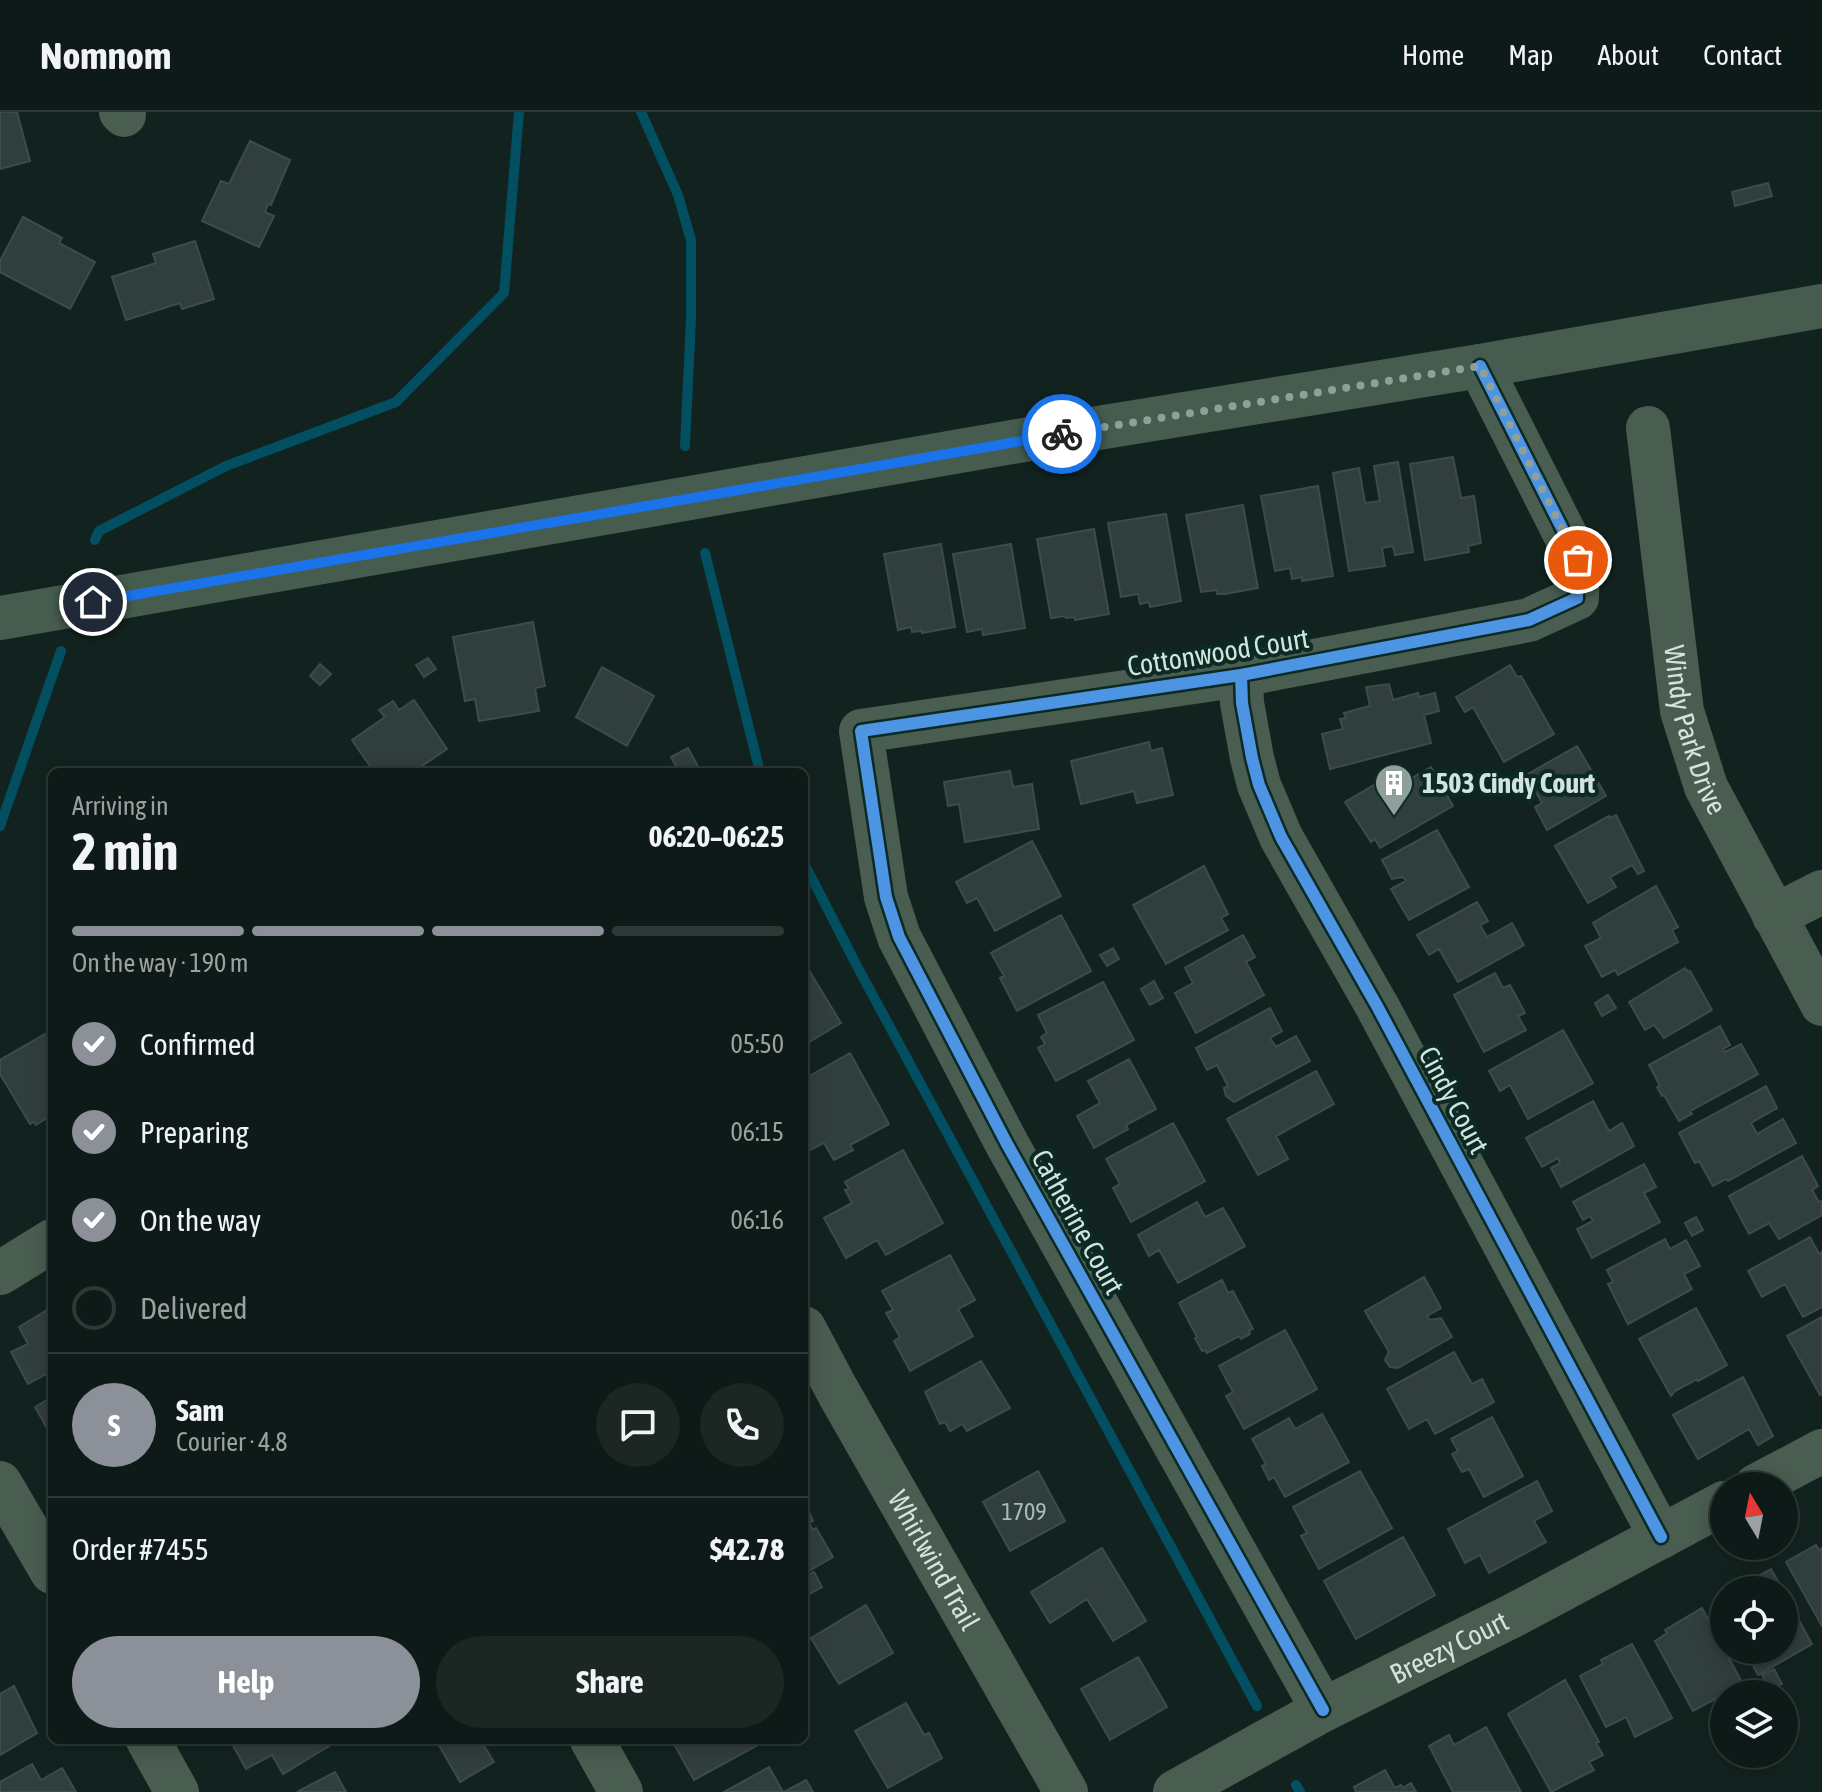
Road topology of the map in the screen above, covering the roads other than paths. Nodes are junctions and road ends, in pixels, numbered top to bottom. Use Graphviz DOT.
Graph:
graph roads {
  1 [pos="1822,306"];
  2 [pos="1822,329"];
  3 [pos="1693,330"];
  4 [pos="1480,366"];
  5 [pos="1648,428"];
  6 [pos="0,618"];
  7 [pos="1241,675"];
  8 [pos="861,731"];
  9 [pos="1822,892"];
  10 [pos="1774,916"];
  11 [pos="1822,1004"];
  12 [pos="48,1243"];
  13 [pos="0,1273"];
  14 [pos="808,1336"];
  15 [pos="1822,1451"];
  16 [pos="1782,1472"];
  17 [pos="0,1483"];
  18 [pos="1710,1511"];
  19 [pos="1661,1537"];
  20 [pos="48,1565"];
  21 [pos="1323,1710"];
  22 [pos="150,1744"];
  23 [pos="594,1744"];
  24 [pos="177,1792"];
  25 [pos="621,1792"];
  26 [pos="1066,1792"];
  27 [pos="1175,1792"];
  1 -- 3 [label="main road"];
  2 -- 3 [label="main road"];
  3 -- 4 [label="main road"];
  4 -- 6 [label="main road"];
  4 -- 7 [label="street, Cottonwood Court"];
  5 -- 10 [label="street, Windy Park Drive"];
  7 -- 8 [label="street, Cottonwood Court"];
  7 -- 19 [label="street, Cindy Court"];
  8 -- 21 [label="street, Catherine Court"];
  9 -- 10 [label="street"];
  10 -- 11 [label="street, Windy Park Drive"];
  12 -- 13 [label="street"];
  14 -- 26 [label="street, Whirlwind Trail"];
  15 -- 16 [label="street"];
  17 -- 20 [label="street"];
  18 -- 19 [label="street, Breezy Court"];
  19 -- 21 [label="street, Breezy Court"];
  21 -- 27 [label="street, Breezy Court"];
  22 -- 24 [label="street"];
  23 -- 25 [label="street"];
}
